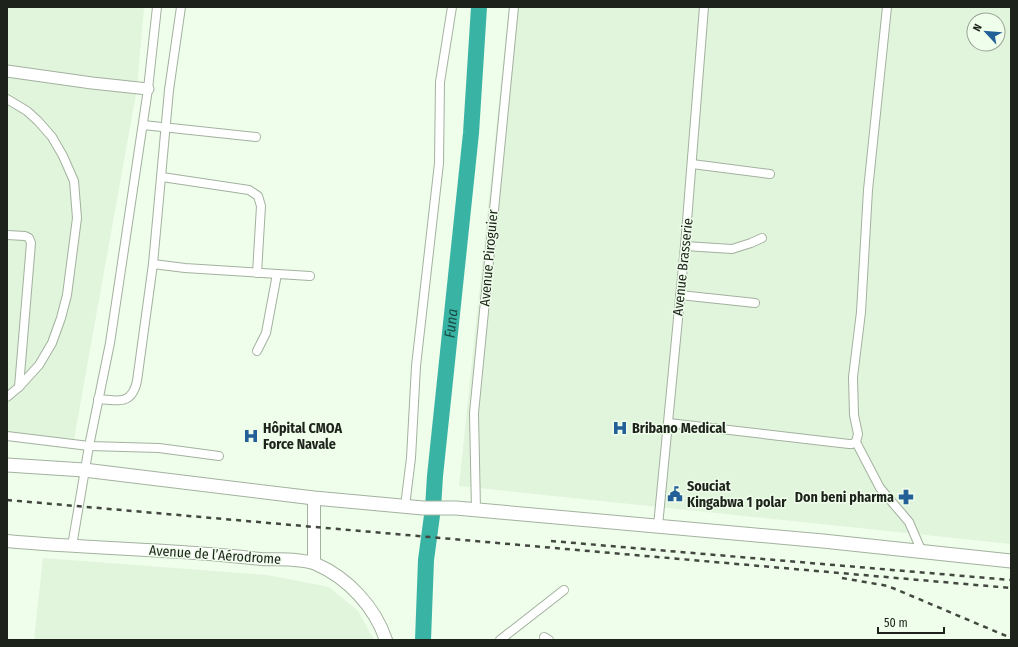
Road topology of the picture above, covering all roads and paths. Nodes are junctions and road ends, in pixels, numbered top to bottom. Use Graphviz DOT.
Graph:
graph roads {
  1 [pos="157,7"];
  2 [pos="181,7"];
  3 [pos="452,7"];
  4 [pos="514,7"];
  5 [pos="704,7"];
  6 [pos="887,7"];
  7 [pos="7,71"];
  8 [pos="148,89"];
  9 [pos="7,99"];
  10 [pos="143,125"];
  11 [pos="166,128"];
  12 [pos="256,137"];
  13 [pos="692,164"];
  14 [pos="770,174"];
  15 [pos="162,177"];
  16 [pos="7,235"];
  17 [pos="762,238"];
  18 [pos="686,246"];
  19 [pos="153,264"];
  20 [pos="257,273"];
  21 [pos="277,274"];
  22 [pos="310,276"];
  23 [pos="680,295"];
  24 [pos="755,303"];
  25 [pos="257,351"];
  26 [pos="19,387"];
  27 [pos="7,397"];
  28 [pos="98,399"];
  29 [pos="669,423"];
  30 [pos="7,436"];
  31 [pos="856,442"];
  32 [pos="89,446"];
  33 [pos="218,456"];
  34 [pos="7,465"];
  35 [pos="84,470"];
  36 [pos="314,498"];
  37 [pos="405,506"];
  38 [pos="476,510"];
  39 [pos="658,526"];
  40 [pos="7,541"];
  41 [pos="72,546"];
  42 [pos="922,552"];
  43 [pos="1011,561"];
  44 [pos="314,563"];
  45 [pos="564,590"];
  46 [pos="386,640"];
  47 [pos="500,640"];
  1 -- 8 [label="street"];
  2 -- 11 [label="street"];
  3 -- 37 [label="street"];
  4 -- 38 [label="street, Avenue Piroguier"];
  5 -- 13 [label="street, Avenue Brasserie"];
  6 -- 31 [label="street"];
  7 -- 8 [label="street"];
  8 -- 10 [label="street"];
  9 -- 26 [label="street"];
  10 -- 11 [label="street"];
  10 -- 28 [label="street"];
  11 -- 12 [label="street"];
  11 -- 15 [label="street"];
  13 -- 14 [label="street"];
  13 -- 18 [label="street, Avenue Brasserie"];
  15 -- 19 [label="street"];
  15 -- 20 [label="street"];
  16 -- 26 [label="street"];
  17 -- 18 [label="street"];
  18 -- 23 [label="street, Avenue Brasserie"];
  19 -- 20 [label="street"];
  19 -- 28 [label="street"];
  20 -- 21 [label="street"];
  21 -- 22 [label="street"];
  21 -- 25 [label="street"];
  23 -- 24 [label="street"];
  23 -- 29 [label="street, Avenue Brasserie"];
  26 -- 27 [label="street"];
  28 -- 32 [label="street"];
  29 -- 31 [label="street"];
  29 -- 39 [label="street, Avenue Brasserie"];
  30 -- 32 [label="street"];
  31 -- 42 [label="street"];
  32 -- 33 [label="street"];
  32 -- 35 [label="street"];
  34 -- 35 [label="main road"];
  35 -- 36 [label="main road"];
  35 -- 41 [label="street"];
  36 -- 37 [label="main road"];
  36 -- 44 [label="main road"];
  37 -- 38 [label="main road"];
  38 -- 39 [label="main road"];
  39 -- 42 [label="main road"];
  40 -- 41 [label="main road, Avenue de l’Aérodrome"];
  41 -- 44 [label="main road, Avenue de l’Aérodrome"];
  42 -- 43 [label="main road"];
  44 -- 46 [label="main road, Avenue de l’Aérodrome"];
  45 -- 47 [label="street"];
}
